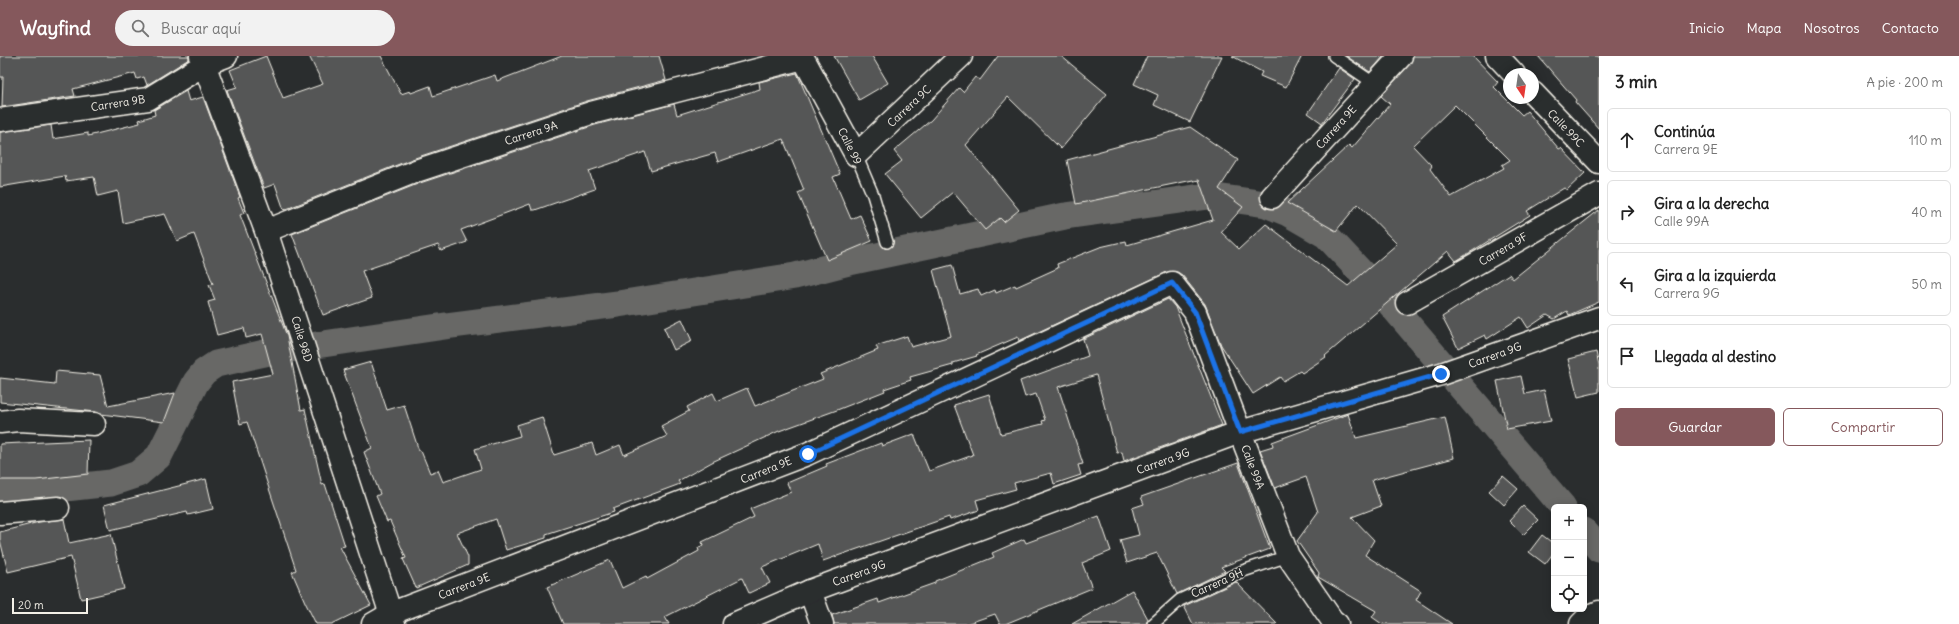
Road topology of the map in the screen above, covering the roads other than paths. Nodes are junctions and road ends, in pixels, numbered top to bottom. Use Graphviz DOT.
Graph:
graph roads {
  1 [pos="226,56"];
  2 [pos="961,56"];
  3 [pos="1334,56"];
  4 [pos="1401,56"];
  5 [pos="1497,56"];
  6 [pos="802,57"];
  7 [pos="203,60"];
  8 [pos="1508,68"];
  9 [pos="1375,84"];
  10 [pos="1539,99"];
  11 [pos="0,120"];
  12 [pos="856,155"];
  13 [pos="1599,162"];
  14 [pos="1599,194"];
  15 [pos="1272,197"];
  16 [pos="266,230"];
  17 [pos="887,242"];
  18 [pos="1172,283"];
  19 [pos="1407,303"];
  20 [pos="1599,318"];
  21 [pos="0,422"];
  22 [pos="94,424"];
  23 [pos="1240,432"];
  24 [pos="58,508"];
  25 [pos="0,513"];
  26 [pos="1288,556"];
  27 [pos="810,591"];
  28 [pos="1599,612"];
  29 [pos="393,619"];
  30 [pos="373,624"];
  31 [pos="734,624"];
  32 [pos="822,624"];
  33 [pos="1153,624"];
  34 [pos="1337,624"];
  35 [pos="1581,624"];
  1 -- 7 [label="street, Carrera 9B"];
  2 -- 12 [label="street, Carrera 9C"];
  3 -- 9 [label="lane"];
  4 -- 9 [label="street, Carrera 9E"];
  5 -- 8 [label="street"];
  6 -- 12 [label="street, Calle 99"];
  6 -- 16 [label="street, Carrera 9A"];
  7 -- 11 [label="street, Carrera 9B"];
  7 -- 16 [label="street, Calle 98D"];
  9 -- 15 [label="street, Carrera 9E"];
  10 -- 13 [label="street, Calle 99C"];
  12 -- 17 [label="lane, Calle 99"];
  14 -- 19 [label="street, Carrera 9F"];
  16 -- 29 [label="street, Calle 98D"];
  18 -- 23 [label="street, Calle 99A"];
  18 -- 29 [label="street, Carrera 9E"];
  20 -- 23 [label="street, Carrera 9G"];
  21 -- 22 [label="street"];
  23 -- 26 [label="street, Calle 99A"];
  23 -- 27 [label="street, Carrera 9G"];
  24 -- 25 [label="street"];
  26 -- 33 [label="lane, Carrera 9H"];
  26 -- 34 [label="street, Calle 99A"];
  27 -- 31 [label="street, Carrera 9G"];
  27 -- 32 [label="street"];
  28 -- 35 [label="street"];
  29 -- 30 [label="street, Carrera 9E"];
}
